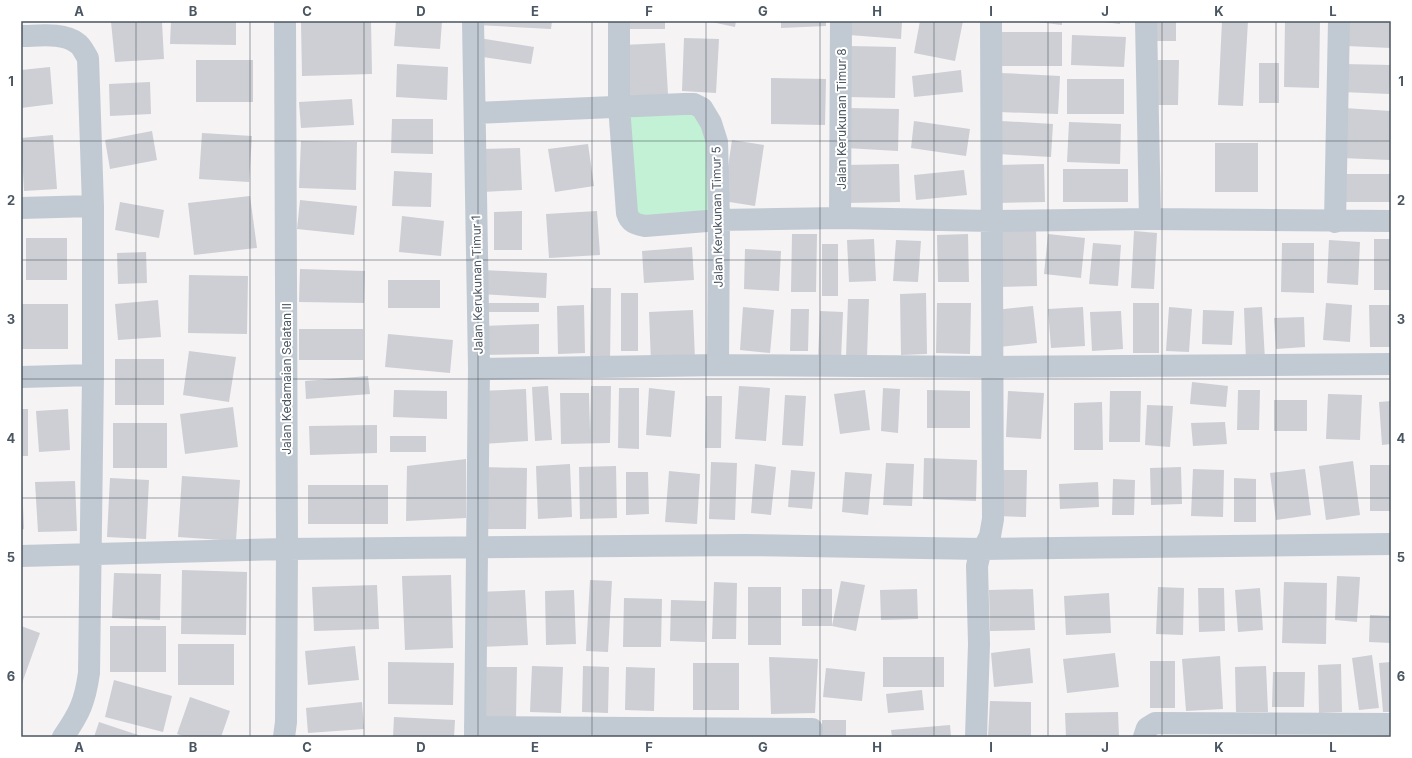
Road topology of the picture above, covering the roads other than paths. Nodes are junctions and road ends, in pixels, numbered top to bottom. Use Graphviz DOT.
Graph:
graph roads {
  1 [pos="285,21"];
  2 [pos="473,21"];
  3 [pos="619,21"];
  4 [pos="841,21"];
  5 [pos="991,21"];
  6 [pos="1146,21"];
  7 [pos="1339,21"];
  8 [pos="21,36"];
  9 [pos="619,106"];
  10 [pos="475,113"];
  11 [pos="94,206"];
  12 [pos="21,208"];
  13 [pos="840,218"];
  14 [pos="1150,219"];
  15 [pos="719,220"];
  16 [pos="993,221"];
  17 [pos="1391,221"];
  18 [pos="1335,222"];
  19 [pos="1391,364"];
  20 [pos="718,365"];
  21 [pos="992,367"];
  22 [pos="479,369"];
  23 [pos="94,375"];
  24 [pos="21,377"];
  25 [pos="1391,544"];
  26 [pos="287,549"];
  27 [pos="476,549"];
  28 [pos="982,549"];
  29 [pos="90,555"];
  30 [pos="21,556"];
  31 [pos="1391,724"];
  32 [pos="475,732"];
  33 [pos="63,737"];
  34 [pos="284,737"];
  35 [pos="811,737"];
  36 [pos="976,737"];
  37 [pos="1144,737"];
  1 -- 26 [label="street, Jalan Kedamaian Selatan II"];
  2 -- 10 [label="street, Jalan Kerukunan Timur 1"];
  3 -- 9 [label="street"];
  4 -- 13 [label="street, Jalan Kerukunan Timur 8"];
  5 -- 16 [label="street"];
  6 -- 14 [label="street"];
  7 -- 18 [label="street"];
  8 -- 11 [label="street"];
  9 -- 10 [label="street, Jalan Kerukunan Timur 5"];
  9 -- 15 [label="street, Jalan Kerukunan Timur 5"];
  9 -- 15 [label="street"];
  10 -- 22 [label="street, Jalan Kerukunan Timur 1"];
  11 -- 12 [label="street"];
  11 -- 23 [label="street"];
  13 -- 15 [label="street"];
  13 -- 16 [label="street"];
  14 -- 16 [label="street"];
  14 -- 18 [label="street"];
  15 -- 20 [label="street, Jalan Kerukunan Timur 5"];
  16 -- 21 [label="street"];
  17 -- 18 [label="street"];
  19 -- 21 [label="street"];
  20 -- 21 [label="street"];
  20 -- 22 [label="street"];
  21 -- 28 [label="street"];
  22 -- 27 [label="street, Jalan Kerukunan Timur 1"];
  23 -- 24 [label="street"];
  23 -- 29 [label="street"];
  25 -- 28 [label="street"];
  26 -- 27 [label="street"];
  26 -- 29 [label="street"];
  26 -- 34 [label="street, Jalan Kedamaian Selatan II"];
  27 -- 28 [label="street"];
  27 -- 32 [label="street, Jalan Kerukunan Timur 1"];
  28 -- 36 [label="street"];
  29 -- 30 [label="street"];
  29 -- 33 [label="street"];
  31 -- 37 [label="street"];
  32 -- 35 [label="street"];
}
